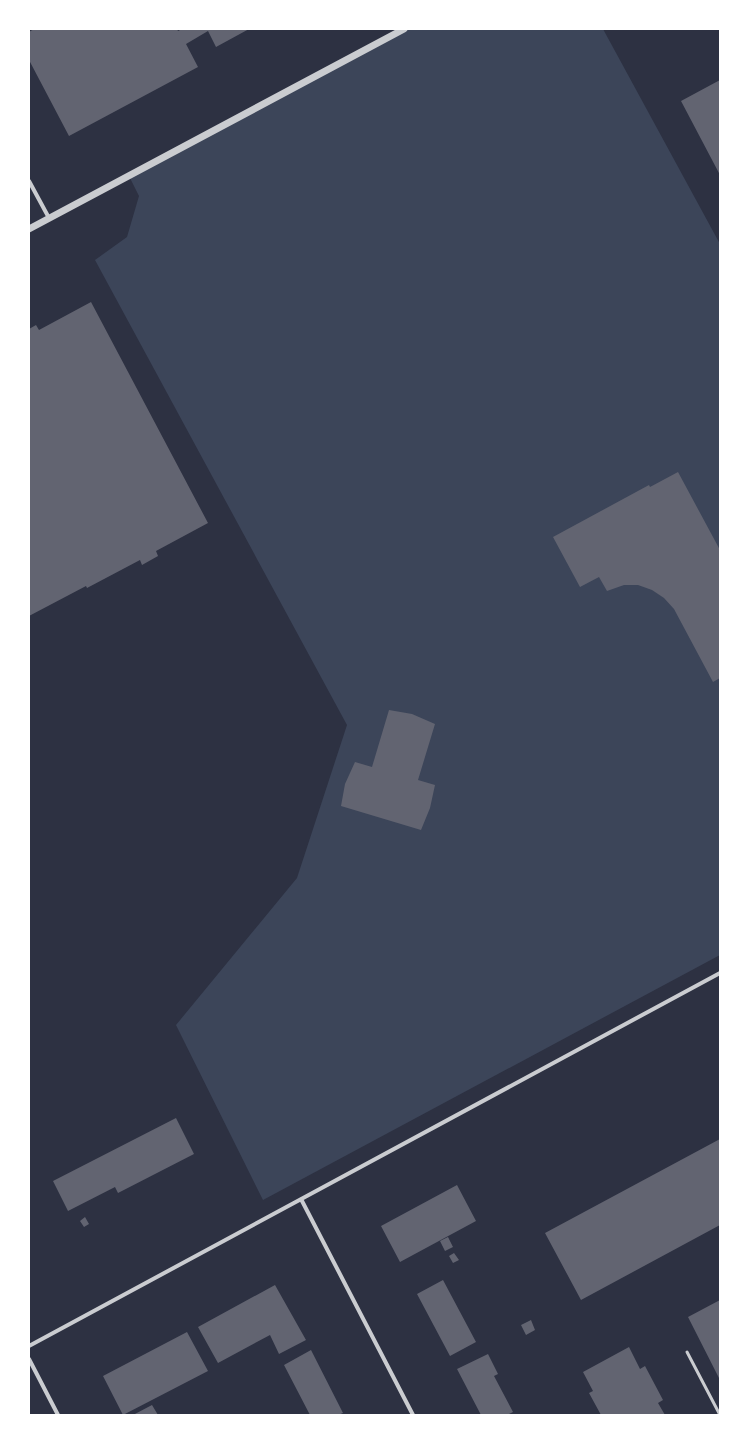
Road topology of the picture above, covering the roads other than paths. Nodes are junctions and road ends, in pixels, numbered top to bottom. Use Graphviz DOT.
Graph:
graph roads {
  1 [pos="404,29"];
  2 [pos="29,181"];
  3 [pos="49,218"];
  4 [pos="29,229"];
  5 [pos="720,973"];
  6 [pos="301,1199"];
  7 [pos="29,1346"];
  8 [pos="687,1352"];
  9 [pos="29,1359"];
  10 [pos="58,1415"];
  11 [pos="413,1415"];
  12 [pos="720,1415"];
  1 -- 3 [label="street"];
  2 -- 3 [label="street"];
  3 -- 4 [label="street"];
  5 -- 6 [label="street"];
  6 -- 7 [label="street"];
  6 -- 11 [label="street"];
  8 -- 12 [label="lane"];
  9 -- 10 [label="street"];
}
